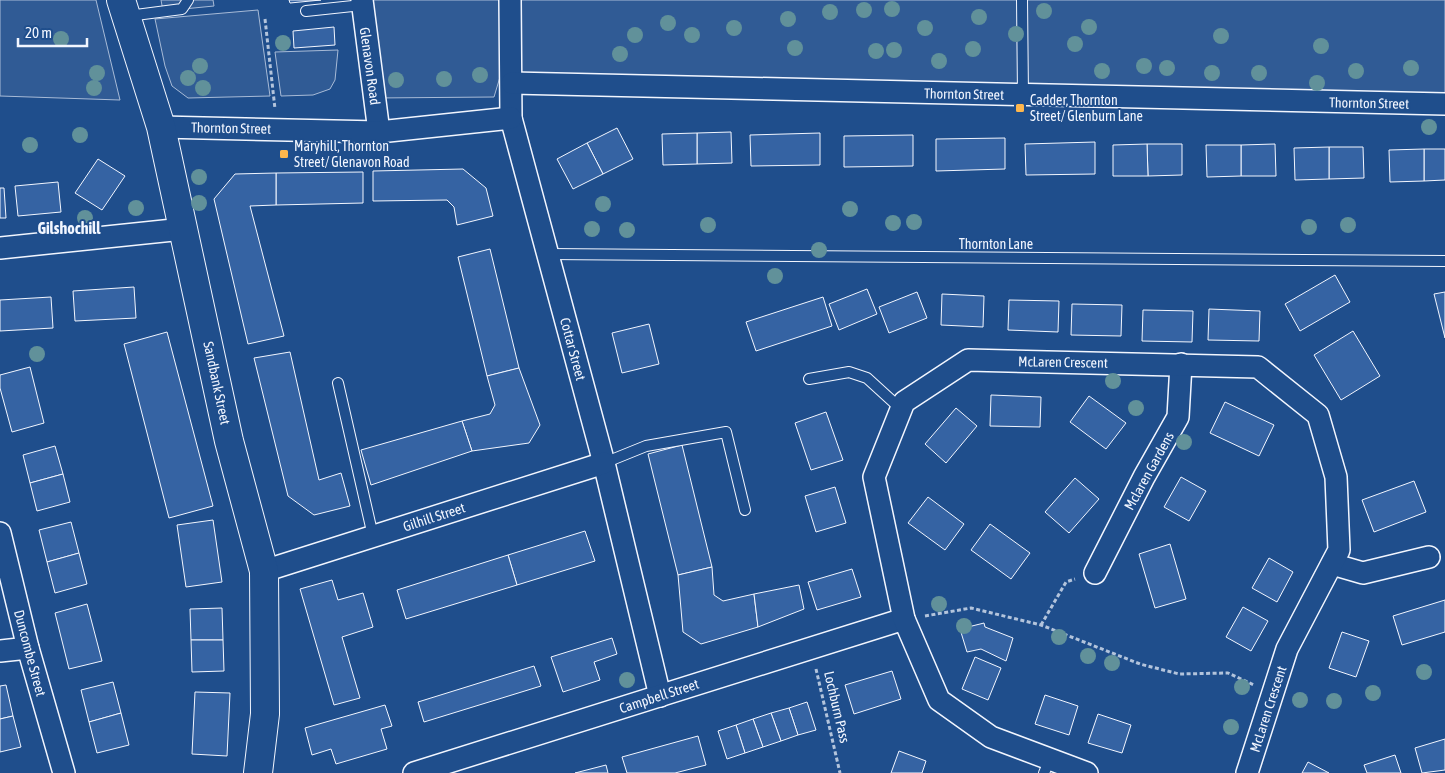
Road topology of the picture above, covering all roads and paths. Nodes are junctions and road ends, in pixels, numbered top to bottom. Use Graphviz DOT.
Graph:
graph roads {
  1 [pos="188,0"];
  2 [pos="510,0"];
  3 [pos="1022,0"];
  4 [pos="362,2"];
  5 [pos="123,8"];
  6 [pos="306,11"];
  7 [pos="265,19"];
  8 [pos="512,84"];
  9 [pos="1024,96"];
  10 [pos="1445,104"];
  11 [pos="511,118"];
  12 [pos="160,127"];
  13 [pos="278,129"];
  14 [pos="380,132"];
  15 [pos="183,229"];
  16 [pos="0,248"];
  17 [pos="548,254"];
  18 [pos="1445,261"];
  19 [pos="1181,364"];
  20 [pos="810,379"];
  21 [pos="338,383"];
  22 [pos="901,409"];
  23 [pos="604,463"];
  24 [pos="744,510"];
  25 [pos="0,533"];
  26 [pos="374,536"];
  27 [pos="1429,557"];
  28 [pos="1332,564"];
  29 [pos="264,571"];
  30 [pos="1095,573"];
  31 [pos="904,619"];
  32 [pos="1041,625"];
  33 [pos="811,647"];
  34 [pos="28,648"];
  35 [pos="0,651"];
  36 [pos="1272,694"];
  37 [pos="660,696"];
  38 [pos="1047,766"];
  39 [pos="64,773"];
  40 [pos="258,773"];
  41 [pos="414,773"];
  42 [pos="840,773"];
  43 [pos="1087,773"];
  44 [pos="1248,773"];
  1 -- 5 [label="lane"];
  2 -- 8 [label="street, Cottar Street"];
  3 -- 9 [label="lane"];
  4 -- 6 [label="lane"];
  4 -- 14 [label="street, Glenavon Road"];
  5 -- 12 [label="street, Sandbank Street"];
  7 -- 13 [label="path"];
  8 -- 9 [label="street, Thornton Street"];
  8 -- 11 [label="street, Cottar Street"];
  9 -- 10 [label="street, Thornton Street"];
  11 -- 14 [label="street, Thornton Street"];
  11 -- 17 [label="street, Cottar Street"];
  12 -- 13 [label="street, Thornton Street"];
  12 -- 15 [label="street, Sandbank Street"];
  13 -- 14 [label="street, Thornton Street"];
  15 -- 16 [label="street"];
  15 -- 29 [label="street, Sandbank Street"];
  17 -- 18 [label="lane, Thornton Lane"];
  17 -- 23 [label="street, Cottar Street"];
  19 -- 22 [label="street, McLaren Crescent"];
  19 -- 28 [label="street, McLaren Crescent"];
  19 -- 30 [label="street, Mclaren Gardens"];
  20 -- 22 [label="lane"];
  21 -- 26 [label="lane"];
  22 -- 31 [label="street, McLaren Crescent"];
  23 -- 24 [label="lane"];
  23 -- 26 [label="street, Gilhill Street"];
  23 -- 37 [label="street, Cottar Street"];
  25 -- 34 [label="street, Duncombe Street"];
  26 -- 29 [label="street, Gilhill Street"];
  27 -- 28 [label="street"];
  28 -- 36 [label="street, McLaren Crescent"];
  29 -- 40 [label="street, Sandbank Street"];
  30 -- 32 [label="path"];
  31 -- 32 [label="path"];
  31 -- 33 [label="street, Campbell Street"];
  31 -- 38 [label="street, McLaren Crescent"];
  32 -- 36 [label="path"];
  33 -- 37 [label="street, Campbell Street"];
  33 -- 42 [label="path, Lochburn Pass"];
  34 -- 35 [label="street"];
  34 -- 39 [label="street, Duncombe Street"];
  36 -- 44 [label="street, McLaren Crescent"];
  37 -- 41 [label="street, Campbell Street"];
  38 -- 43 [label="street, McLaren Crescent"];
}
